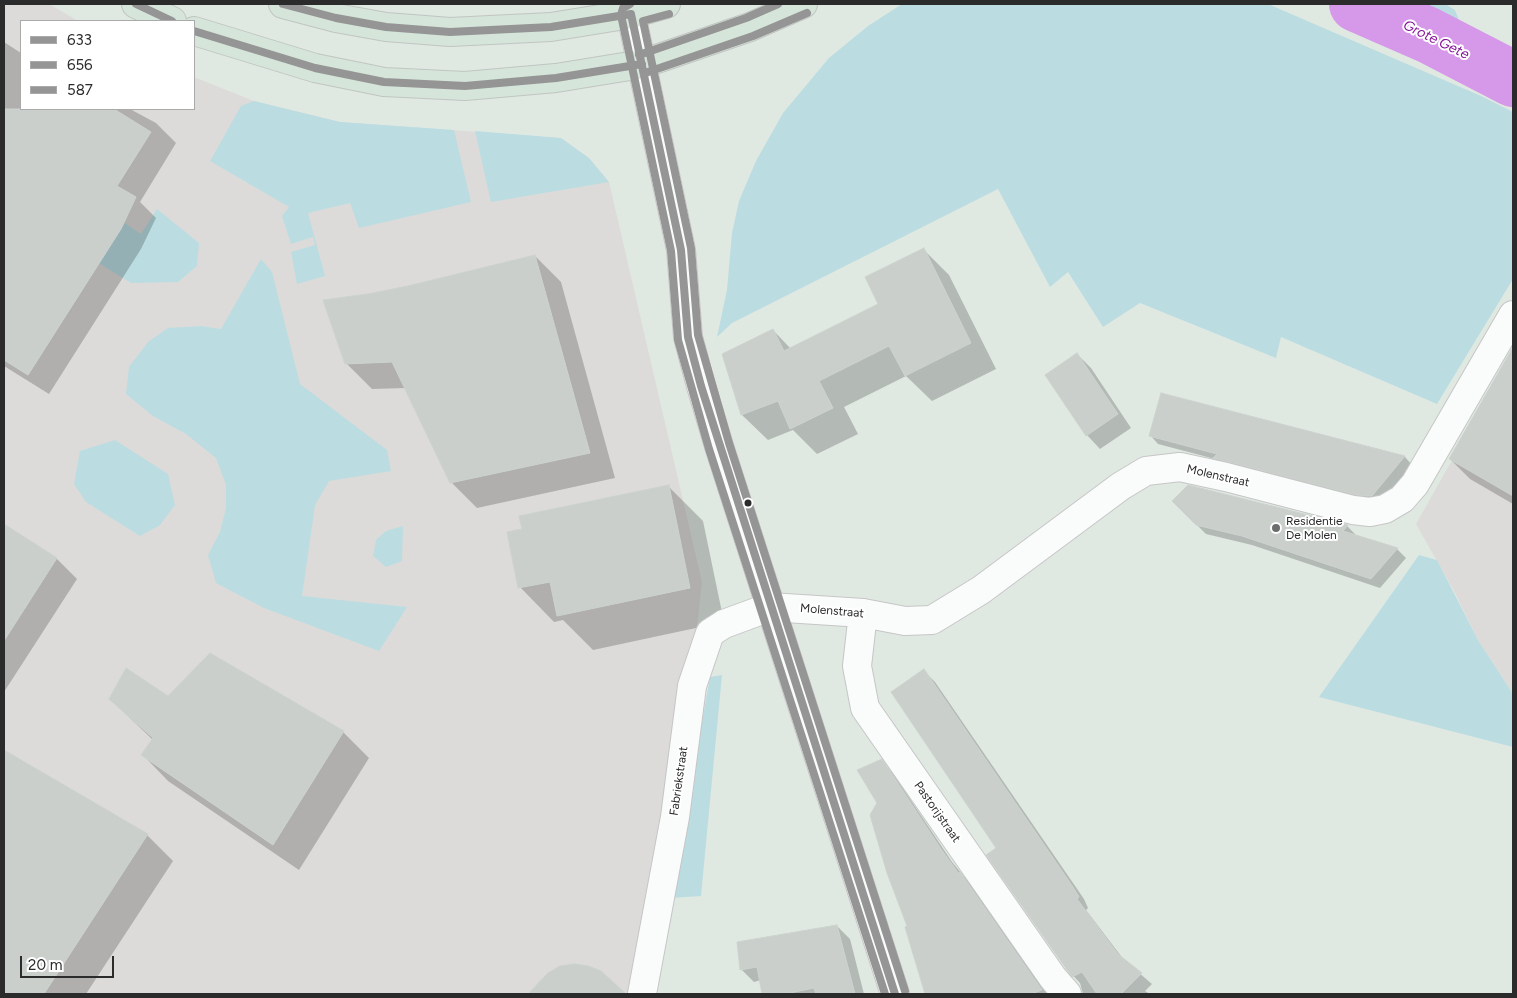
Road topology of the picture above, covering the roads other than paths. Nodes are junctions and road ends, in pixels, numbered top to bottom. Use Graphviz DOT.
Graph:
graph roads {
  1 [pos="136,4"];
  2 [pos="283,4"];
  3 [pos="666,4"];
  4 [pos="803,4"];
  5 [pos="630,9"];
  6 [pos="170,20"];
  7 [pos="195,31"];
  8 [pos="642,64"];
  9 [pos="1513,314"];
  10 [pos="770,607"];
  11 [pos="862,613"];
  12 [pos="642,994"];
  13 [pos="894,994"];
  14 [pos="1067,994"];
  1 -- 6 [label="main road"];
  2 -- 5 [label="main road"];
  3 -- 5 [label="main road"];
  4 -- 8 [label="main road"];
  5 -- 8 [label="street"];
  7 -- 8 [label="main road"];
  8 -- 10 [label="street"];
  9 -- 11 [label="street, Molenstraat"];
  10 -- 11 [label="street, Molenstraat"];
  10 -- 12 [label="street, Fabriekstraat"];
  10 -- 13 [label="street"];
  11 -- 14 [label="street, Pastorijstraat"];
}
